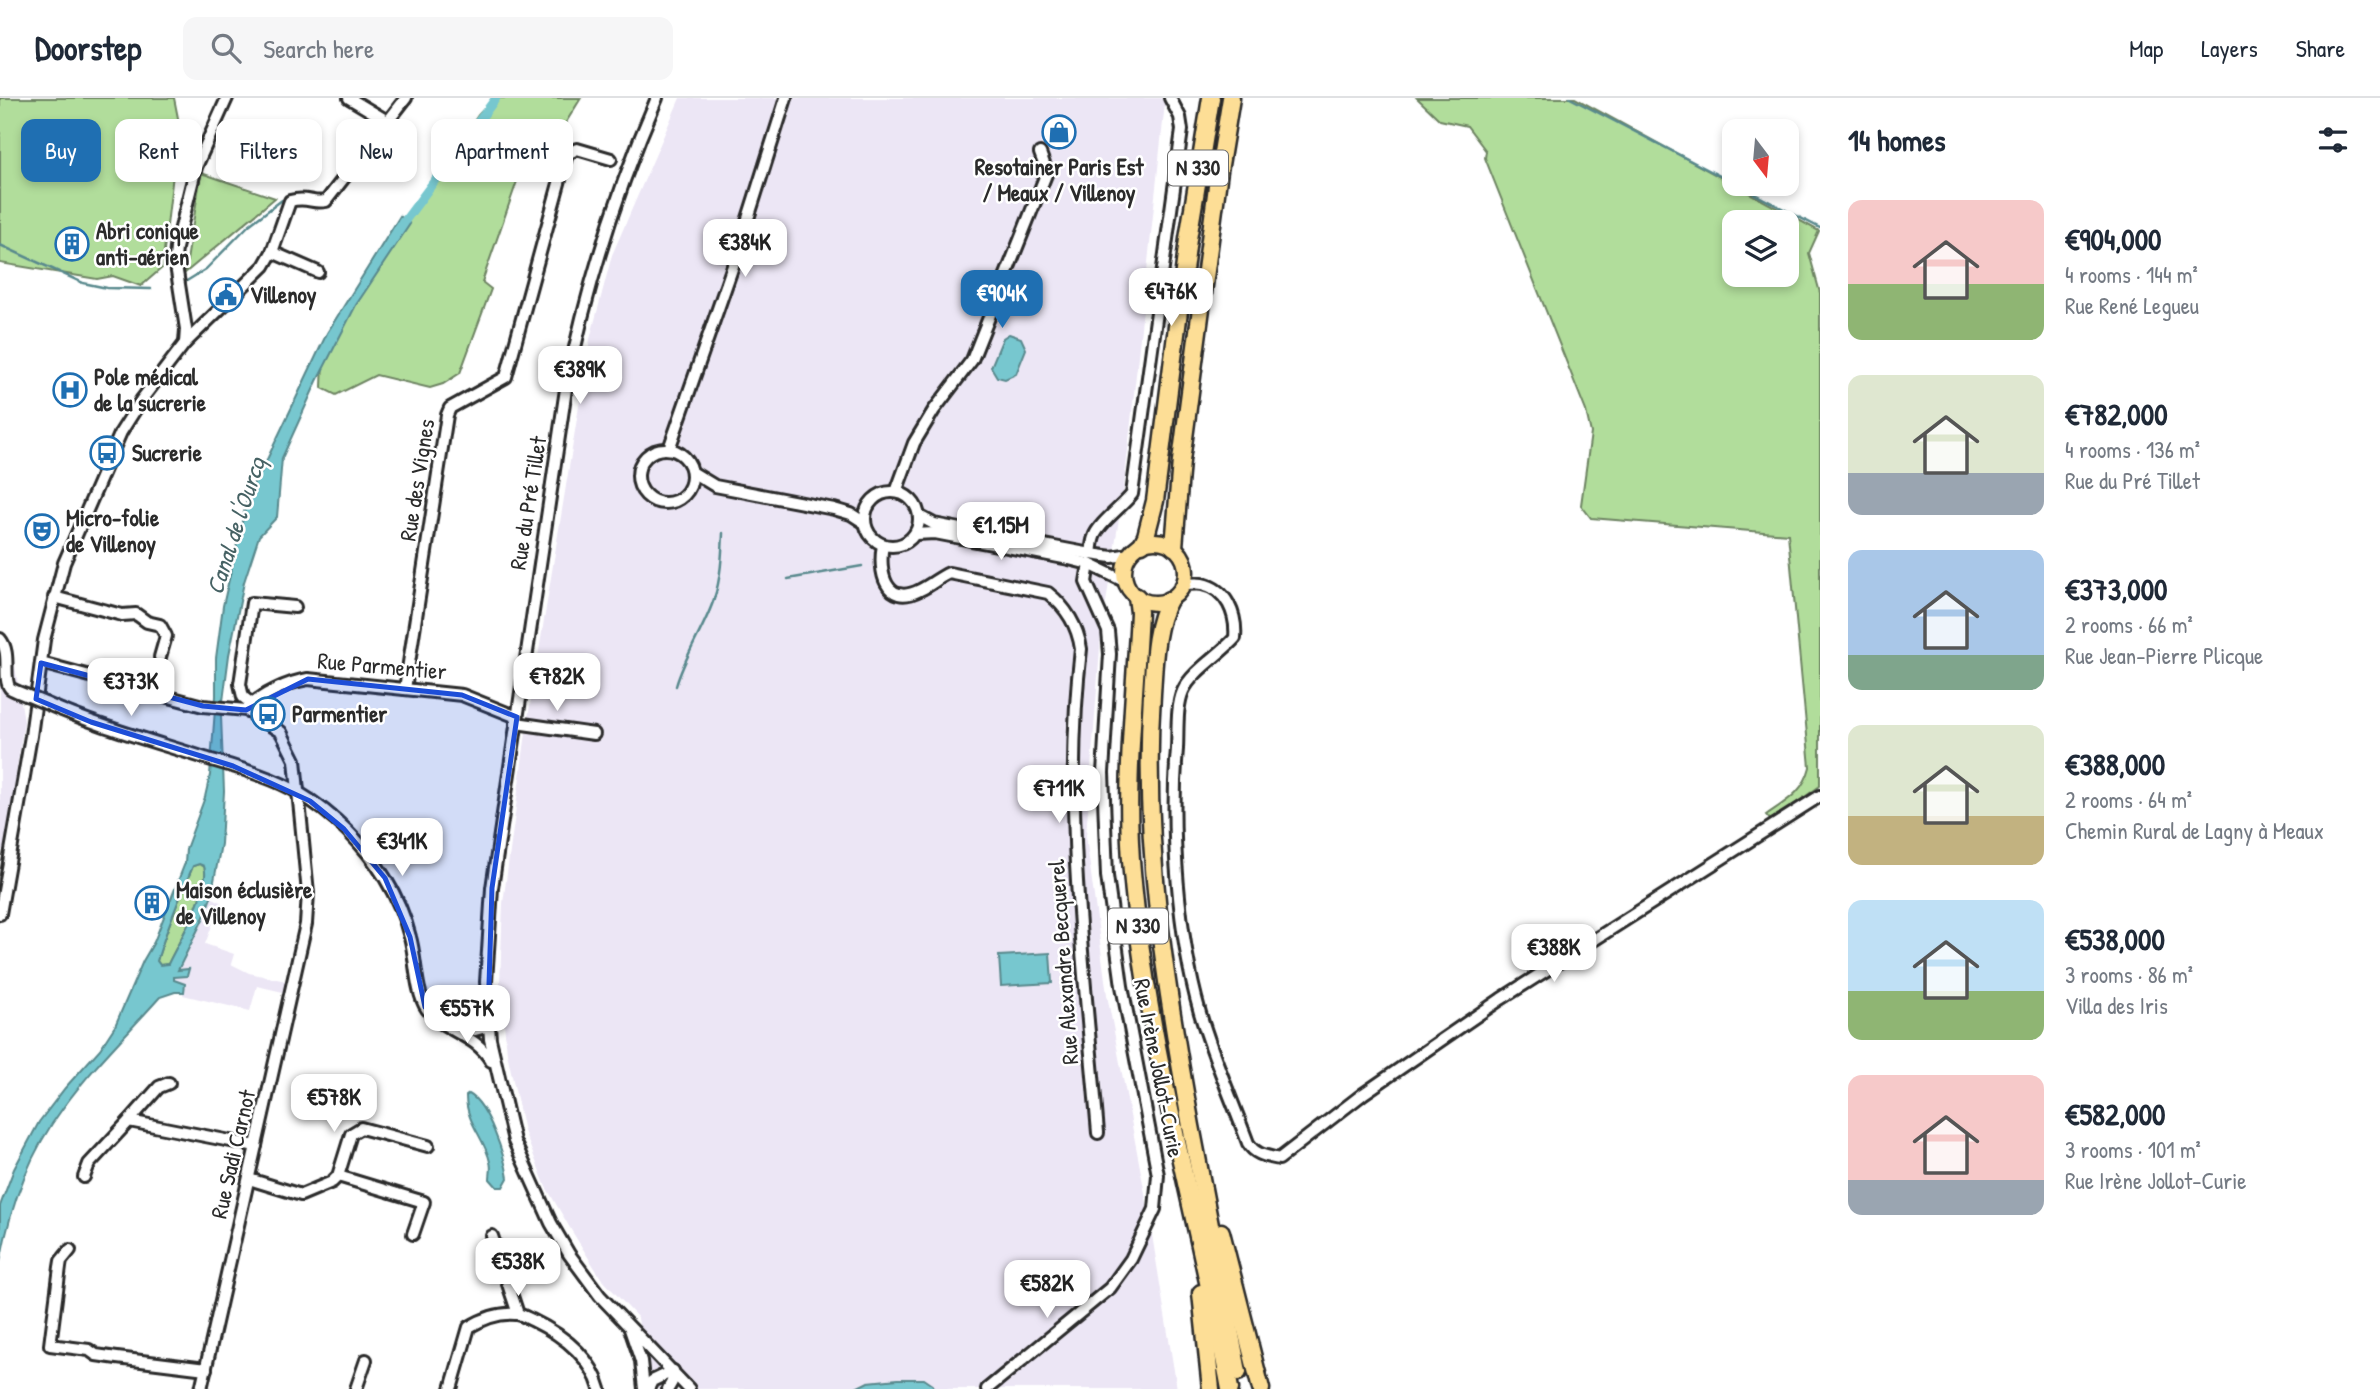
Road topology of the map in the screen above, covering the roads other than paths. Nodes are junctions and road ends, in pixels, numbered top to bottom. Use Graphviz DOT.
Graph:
graph roads {
  1 [pos="227,98"];
  2 [pos="349,98"];
  3 [pos="406,98"];
  4 [pos="657,98"];
  5 [pos="786,98"];
  6 [pos="1170,98"];
  7 [pos="1211,98"];
  8 [pos="1231,98"];
  9 [pos="385,119"];
  10 [pos="390,119"];
  11 [pos="1040,153"];
  12 [pos="611,159"];
  13 [pos="341,182"];
  14 [pos="272,252"];
  15 [pos="318,272"];
  16 [pos="185,343"];
  17 [pos="669,449"];
  18 [pos="692,472"];
  19 [pos="715,486"];
  20 [pos="689,488"];
  21 [pos="896,492"];
  22 [pos="870,503"];
  23 [pos="834,509"];
  24 [pos="919,516"];
  25 [pos="865,523"];
  26 [pos="915,534"];
  27 [pos="883,545"];
  28 [pos="1174,547"];
  29 [pos="1136,549"];
  30 [pos="1090,559"];
  31 [pos="1126,582"];
  32 [pos="1184,584"];
  33 [pos="54,597"];
  34 [pos="1137,597"];
  35 [pos="1169,600"];
  36 [pos="295,607"];
  37 [pos="0,639"];
  38 [pos="160,657"];
  39 [pos="41,663"];
  40 [pos="405,689"];
  41 [pos="245,707"];
  42 [pos="517,720"];
  43 [pos="594,734"];
  44 [pos="298,792"];
  45 [pos="1820,796"];
  46 [pos="0,914"];
  47 [pos="434,1017"];
  48 [pos="489,1021"];
  49 [pos="446,1024"];
  50 [pos="496,1069"];
  51 [pos="169,1083"];
  52 [pos="129,1121"];
  53 [pos="1098,1133"];
  54 [pos="256,1146"];
  55 [pos="428,1146"];
  56 [pos="1198,1162"];
  57 [pos="338,1176"];
  58 [pos="84,1177"];
  59 [pos="249,1179"];
  60 [pos="413,1234"];
  61 [pos="492,1236"];
  62 [pos="509,1246"];
  63 [pos="1201,1249"];
  64 [pos="497,1250"];
  65 [pos="69,1251"];
  66 [pos="518,1314"];
  67 [pos="629,1327"];
  68 [pos="366,1360"];
  69 [pos="206,1369"];
  70 [pos="673,1371"];
  71 [pos="201,1389"];
  72 [pos="356,1389"];
  73 [pos="451,1389"];
  74 [pos="600,1389"];
  75 [pos="646,1389"];
  76 [pos="668,1389"];
  77 [pos="689,1389"];
  78 [pos="987,1389"];
  79 [pos="1211,1389"];
  80 [pos="1230,1389"];
  81 [pos="1241,1389"];
  82 [pos="1261,1389"];
  1 -- 16 [label="street"];
  2 -- 9 [label="street"];
  3 -- 10 [label="street"];
  4 -- 42 [label="street, Rue du Pré Tillet"];
  5 -- 17 [label="street"];
  6 -- 30 [label="street"];
  7 -- 29 [label="highway, N 330"];
  8 -- 28 [label="highway, N 330"];
  11 -- 21 [label="street"];
  12 -- 40 [label="street, Rue des Vignes"];
  13 -- 14 [label="street"];
  14 -- 15 [label="street"];
  14 -- 16 [label="street"];
  16 -- 33 [label="street"];
  17 -- 18 [label="street"];
  17 -- 20 [label="street"];
  18 -- 19 [label="street"];
  18 -- 20 [label="street"];
  19 -- 20 [label="street"];
  19 -- 23 [label="street"];
  21 -- 22 [label="street"];
  21 -- 24 [label="street"];
  22 -- 23 [label="street"];
  22 -- 25 [label="street"];
  23 -- 25 [label="street"];
  24 -- 26 [label="street"];
  24 -- 30 [label="street"];
  25 -- 27 [label="street"];
  26 -- 27 [label="street"];
  26 -- 30 [label="street"];
  27 -- 53 [label="street, Rue Alexandre Becquerel"];
  28 -- 29 [label="main road"];
  28 -- 32 [label="main road, N 330"];
  29 -- 30 [label="street"];
  29 -- 31 [label="main road, N 330"];
  30 -- 31 [label="street"];
  30 -- 78 [label="street, Rue Irène Jollot-Curie"];
  31 -- 34 [label="main road"];
  32 -- 35 [label="main road, N 330"];
  32 -- 45 [label="street"];
  33 -- 38 [label="street"];
  33 -- 39 [label="street"];
  34 -- 35 [label="main road"];
  34 -- 63 [label="highway, N 330"];
  35 -- 56 [label="highway, N 330"];
  36 -- 41 [label="street"];
  37 -- 44 [label="street, bridge"];
  39 -- 41 [label="street"];
  39 -- 46 [label="street"];
  40 -- 41 [label="street, Rue Parmentier"];
  40 -- 42 [label="street, Rue Parmentier"];
  41 -- 44 [label="street, Rue Sadi Carnot"];
  42 -- 43 [label="street, Rue Parmentier"];
  42 -- 48 [label="street, Rue du Pré Tillet"];
  44 -- 47 [label="street"];
  44 -- 54 [label="street, Rue Sadi Carnot"];
  47 -- 48 [label="street"];
  47 -- 49 [label="street"];
  48 -- 49 [label="street"];
  48 -- 50 [label="street, Rue du Pré Tillet"];
  49 -- 50 [label="street"];
  50 -- 67 [label="street, Rue du Pré Tillet"];
  51 -- 52 [label="street"];
  52 -- 54 [label="street"];
  52 -- 58 [label="street"];
  54 -- 59 [label="street, Rue Sadi Carnot"];
  55 -- 57 [label="street"];
  56 -- 81 [label="highway, N 330"];
  56 -- 82 [label="highway"];
  57 -- 59 [label="street"];
  57 -- 60 [label="street"];
  59 -- 69 [label="street, Rue Sadi Carnot"];
  61 -- 64 [label="street"];
  62 -- 64 [label="street"];
  63 -- 79 [label="highway"];
  63 -- 80 [label="highway, N 330"];
  64 -- 66 [label="street"];
  65 -- 69 [label="street"];
  66 -- 73 [label="street"];
  66 -- 74 [label="street"];
  67 -- 70 [label="street, Rue du Pré Tillet"];
  67 -- 75 [label="street"];
  68 -- 72 [label="street"];
  69 -- 71 [label="street, Rue Sadi Carnot"];
  70 -- 75 [label="street"];
  70 -- 76 [label="street"];
  70 -- 77 [label="street, Rue du Pré Tillet"];
}
